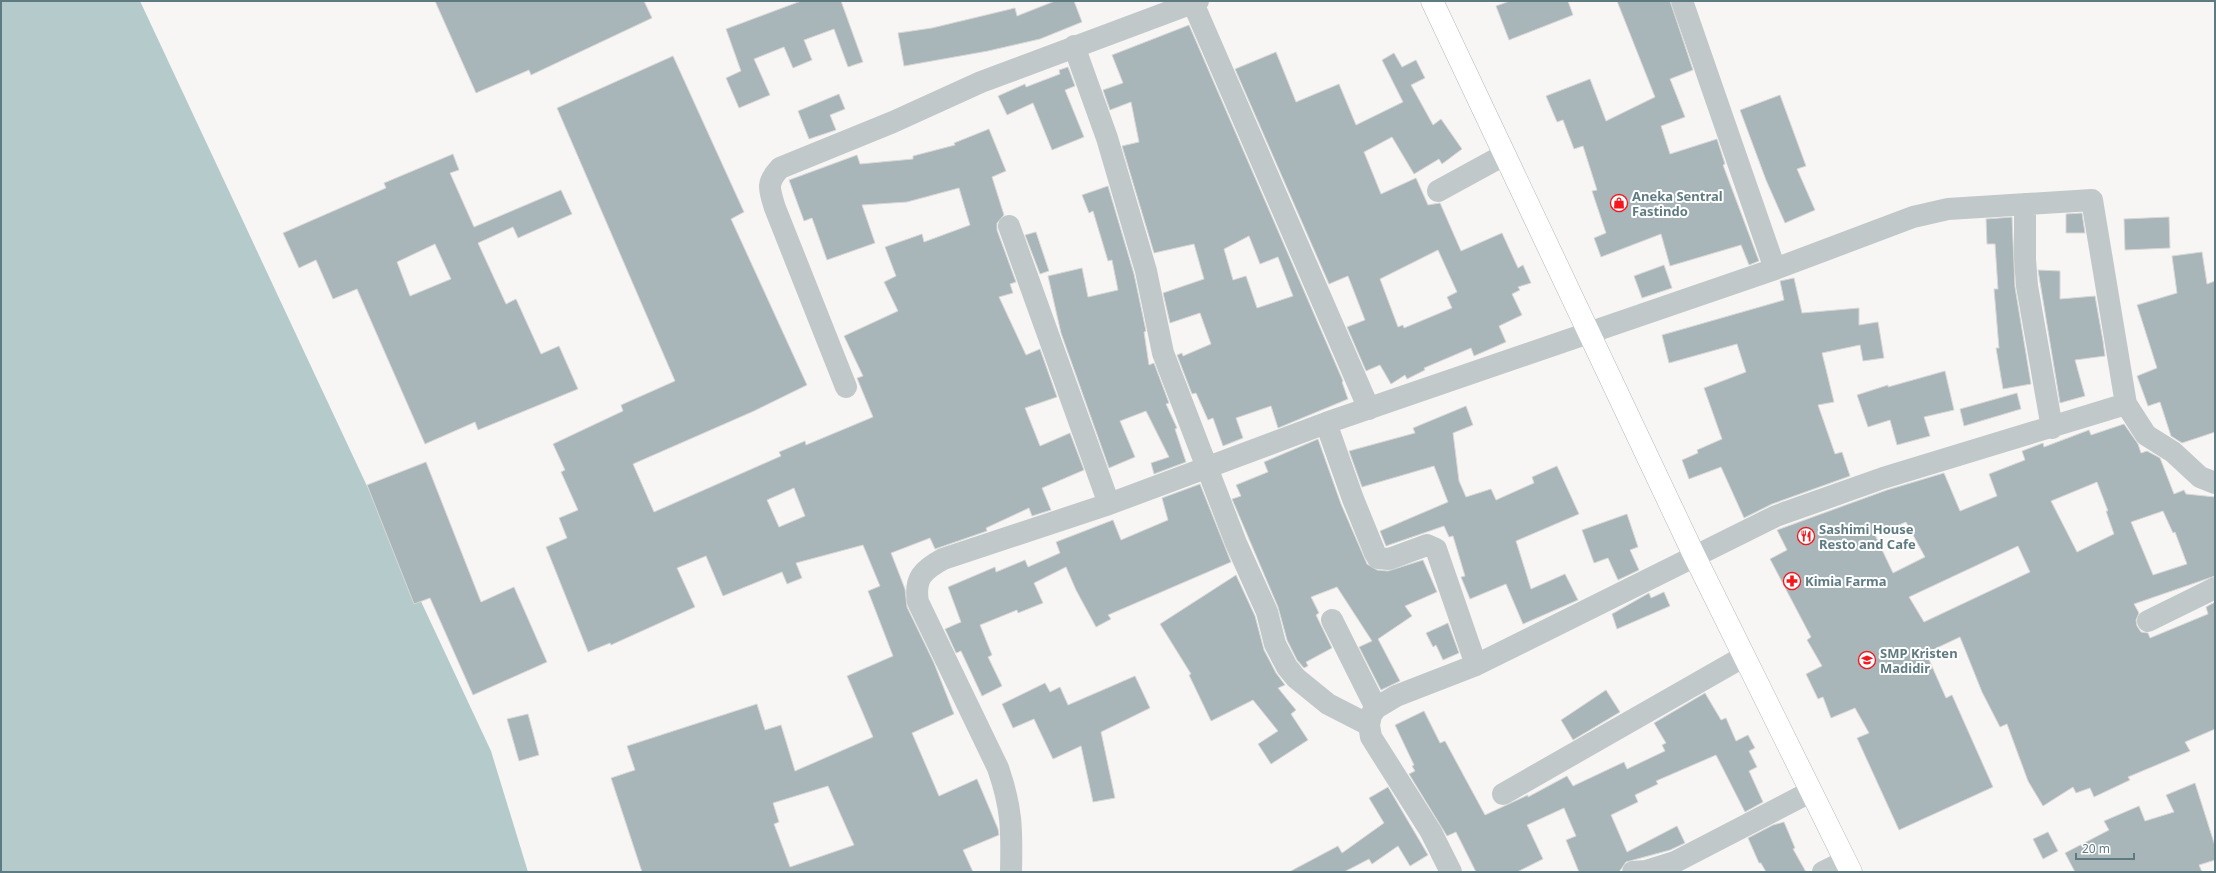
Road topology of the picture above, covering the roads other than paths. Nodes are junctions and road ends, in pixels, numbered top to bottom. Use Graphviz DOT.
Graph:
graph roads {
  1 [pos="1432,1"];
  2 [pos="1682,1"];
  3 [pos="1195,2"];
  4 [pos="1074,46"];
  5 [pos="1504,155"];
  6 [pos="1438,191"];
  7 [pos="2025,204"];
  8 [pos="1009,226"];
  9 [pos="1775,269"];
  10 [pos="1589,332"];
  11 [pos="846,387"];
  12 [pos="2126,404"];
  13 [pos="1369,409"];
  14 [pos="1326,423"];
  15 [pos="2052,428"];
  16 [pos="1206,468"];
  17 [pos="2215,483"];
  18 [pos="1109,504"];
  19 [pos="1694,555"];
  20 [pos="2215,588"];
  21 [pos="1332,620"];
  22 [pos="2148,621"];
  23 [pos="1743,657"];
  24 [pos="1476,665"];
  25 [pos="1372,717"];
  26 [pos="1810,792"];
  27 [pos="1502,794"];
  28 [pos="1848,866"];
  29 [pos="1011,872"];
  30 [pos="1451,872"];
  31 [pos="1633,872"];
  32 [pos="1824,872"];
  1 -- 5 [label="highway"];
  2 -- 9 [label="street"];
  3 -- 4 [label="street"];
  3 -- 13 [label="street"];
  4 -- 11 [label="street"];
  4 -- 16 [label="street"];
  5 -- 6 [label="street"];
  5 -- 10 [label="highway"];
  7 -- 9 [label="street"];
  7 -- 12 [label="street"];
  7 -- 15 [label="street"];
  8 -- 18 [label="street"];
  9 -- 10 [label="street"];
  10 -- 13 [label="street"];
  10 -- 19 [label="highway"];
  12 -- 15 [label="street"];
  12 -- 17 [label="street"];
  13 -- 14 [label="street"];
  14 -- 16 [label="street"];
  14 -- 24 [label="street"];
  15 -- 19 [label="street"];
  16 -- 18 [label="street"];
  16 -- 25 [label="street"];
  18 -- 29 [label="street"];
  19 -- 23 [label="highway"];
  19 -- 24 [label="street"];
  20 -- 22 [label="street"];
  21 -- 25 [label="street"];
  23 -- 26 [label="highway"];
  23 -- 27 [label="street"];
  24 -- 25 [label="street"];
  25 -- 30 [label="street"];
  26 -- 28 [label="highway"];
  26 -- 31 [label="street"];
  28 -- 32 [label="street"];
}
